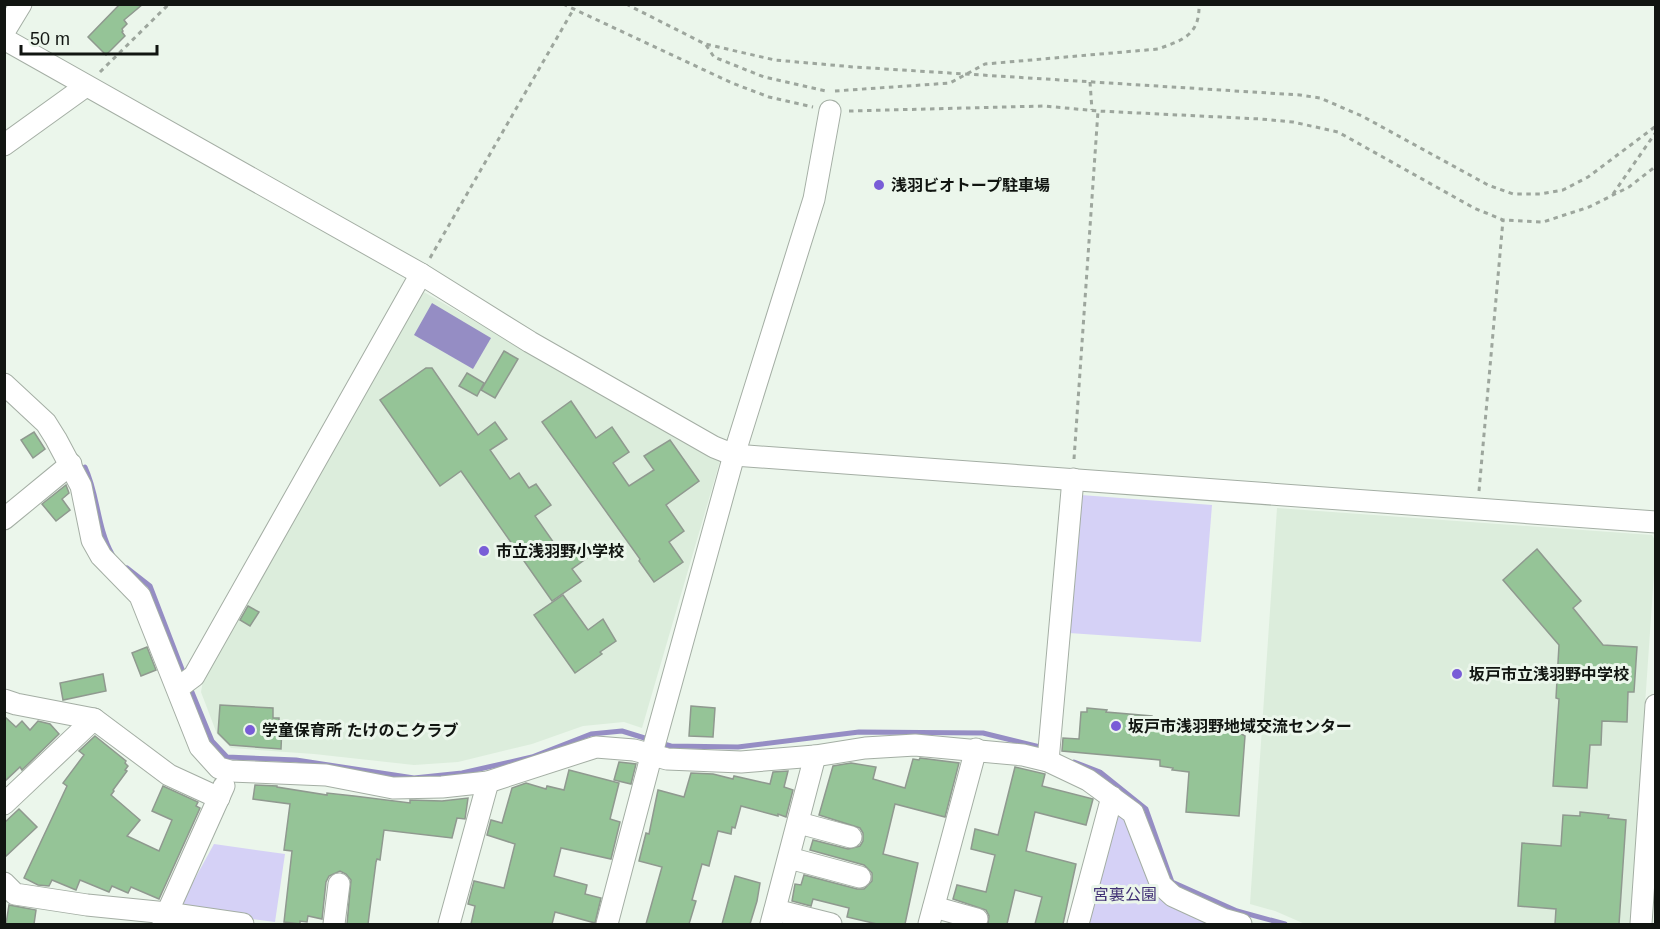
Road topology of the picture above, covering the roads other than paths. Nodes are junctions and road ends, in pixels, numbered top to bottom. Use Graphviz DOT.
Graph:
graph roads {
  1 [pos="21,4"];
  2 [pos="4,32"];
  3 [pos="4,39"];
  4 [pos="86,86"];
  5 [pos="830,111"];
  6 [pos="4,145"];
  7 [pos="421,274"];
  8 [pos="4,384"];
  9 [pos="734,455"];
  10 [pos="71,464"];
  11 [pos="1073,479"];
  12 [pos="4,519"];
  13 [pos="1656,522"];
  14 [pos="178,688"];
  15 [pos="4,700"];
  16 [pos="1656,705"];
  17 [pos="94,720"];
  18 [pos="976,749"];
  19 [pos="652,753"];
  20 [pos="815,756"];
  21 [pos="1048,761"];
  22 [pos="230,771"];
  23 [pos="488,782"];
  24 [pos="1112,797"];
  25 [pos="219,798"];
  26 [pos="4,804"];
  27 [pos="799,823"];
  28 [pos="851,837"];
  29 [pos="789,858"];
  30 [pos="860,877"];
  31 [pos="4,883"];
  32 [pos="339,884"];
  33 [pos="932,916"];
  34 [pos="773,917"];
  35 [pos="165,919"];
  36 [pos="976,919"];
  37 [pos="1228,923"];
  38 [pos="243,924"];
  39 [pos="334,924"];
  40 [pos="449,924"];
  41 [pos="607,924"];
  42 [pos="831,924"];
  43 [pos="1078,924"];
  44 [pos="1641,924"];
  1 -- 2 [label="street"];
  3 -- 4 [label="street"];
  4 -- 6 [label="street"];
  4 -- 7 [label="street"];
  5 -- 9 [label="street"];
  7 -- 9 [label="street"];
  7 -- 14 [label="street"];
  8 -- 10 [label="street"];
  9 -- 11 [label="street"];
  9 -- 19 [label="street"];
  10 -- 12 [label="street"];
  10 -- 14 [label="street"];
  11 -- 13 [label="street"];
  11 -- 21 [label="street"];
  14 -- 22 [label="street"];
  15 -- 17 [label="street"];
  16 -- 44 [label="street"];
  17 -- 25 [label="street"];
  17 -- 26 [label="street"];
  18 -- 20 [label="street"];
  18 -- 21 [label="street"];
  18 -- 33 [label="street"];
  19 -- 20 [label="street"];
  19 -- 23 [label="street"];
  19 -- 41 [label="street"];
  20 -- 27 [label="street"];
  21 -- 24 [label="street"];
  22 -- 23 [label="street"];
  22 -- 25 [label="street"];
  23 -- 40 [label="street"];
  24 -- 37 [label="street"];
  24 -- 43 [label="street"];
  25 -- 35 [label="street"];
  27 -- 28 [label="street"];
  27 -- 29 [label="street"];
  29 -- 30 [label="street"];
  29 -- 34 [label="street"];
  31 -- 35 [label="street"];
  32 -- 39 [label="street"];
  33 -- 36 [label="street"];
  34 -- 42 [label="street"];
  35 -- 38 [label="street"];
}
